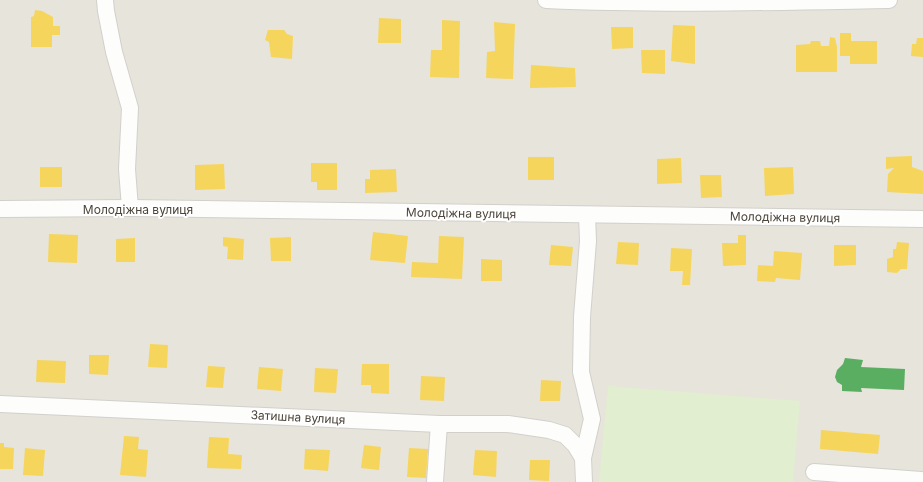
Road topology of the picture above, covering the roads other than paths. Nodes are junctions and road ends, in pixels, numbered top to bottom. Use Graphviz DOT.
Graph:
graph roads {
  1 [pos="105,0"];
  2 [pos="546,0"];
  3 [pos="889,0"];
  4 [pos="130,208"];
  5 [pos="0,209"];
  6 [pos="587,215"];
  7 [pos="923,219"];
  8 [pos="0,404"];
  9 [pos="439,424"];
  10 [pos="591,425"];
  11 [pos="565,436"];
  12 [pos="583,458"];
  13 [pos="814,472"];
  14 [pos="922,477"];
  15 [pos="435,482"];
  16 [pos="584,482"];
  1 -- 4 [label="street"];
  2 -- 3 [label="street"];
  4 -- 5 [label="street, Молодіжна вулиця"];
  4 -- 6 [label="street, Молодіжна вулиця"];
  6 -- 7 [label="street, Молодіжна вулиця"];
  6 -- 10 [label="street"];
  8 -- 9 [label="street, Затишна вулиця"];
  9 -- 11 [label="street, Затишна вулиця"];
  9 -- 15 [label="street"];
  10 -- 11 [label="street"];
  10 -- 12 [label="street"];
  11 -- 12 [label="street, Затишна вулиця"];
  12 -- 16 [label="street"];
  13 -- 14 [label="street"];
}
